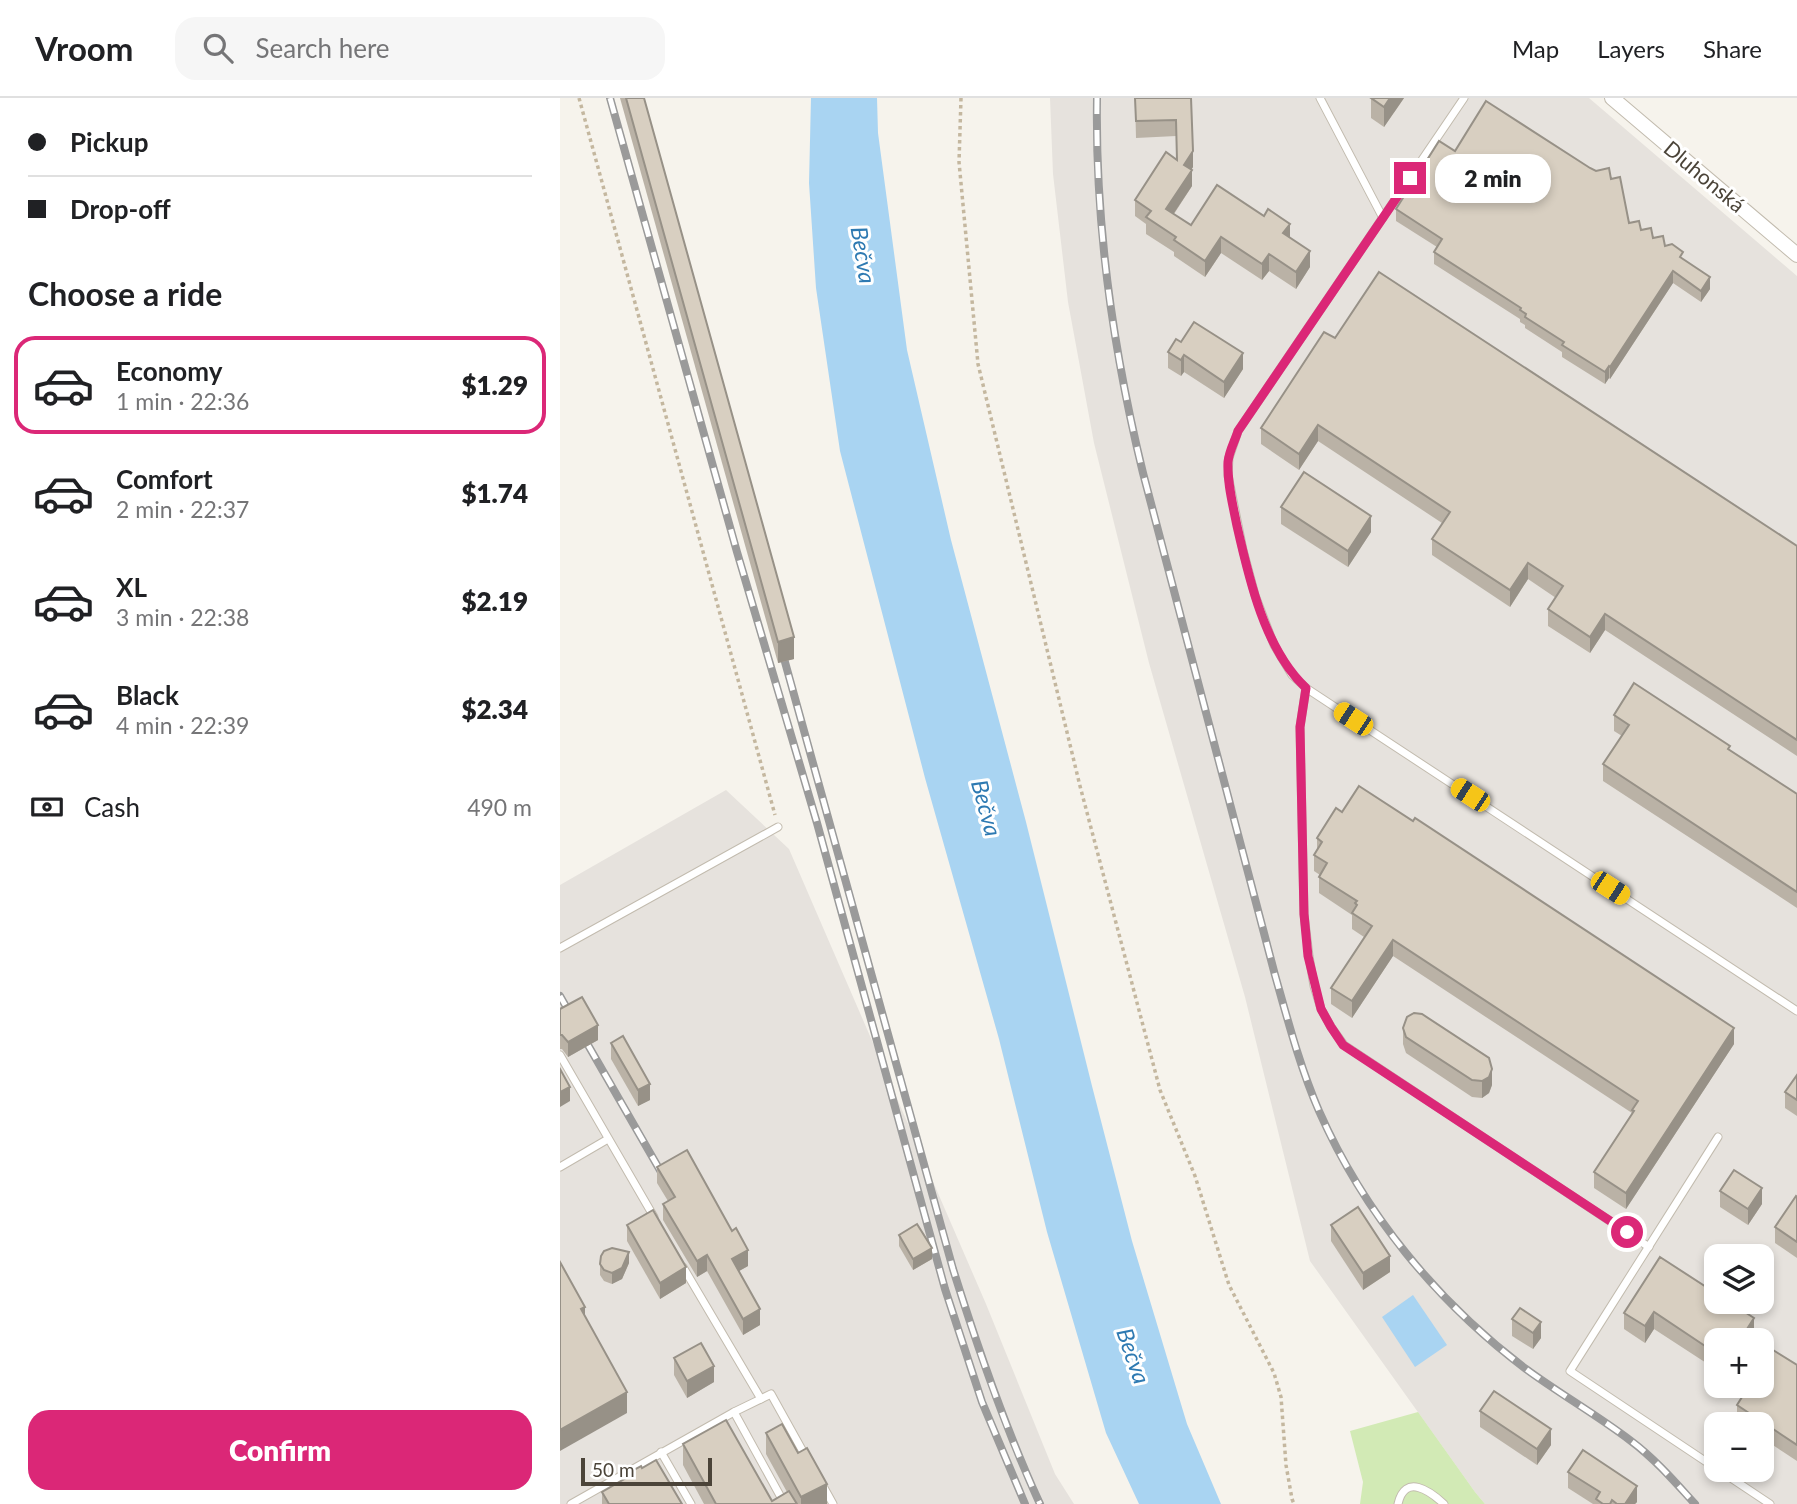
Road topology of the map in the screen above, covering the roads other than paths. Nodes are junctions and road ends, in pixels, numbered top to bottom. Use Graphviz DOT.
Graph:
graph roads {
  1 [pos="1320,98"];
  2 [pos="1464,98"];
  3 [pos="1612,98"];
  4 [pos="1383,218"];
  5 [pos="1797,256"];
  6 [pos="1306,688"];
  7 [pos="778,827"];
  8 [pos="560,948"];
  9 [pos="1797,1011"];
  10 [pos="560,1055"];
  11 [pos="1718,1137"];
  12 [pos="608,1139"];
  13 [pos="560,1167"];
  14 [pos="657,1222"];
  15 [pos="1649,1247"];
  16 [pos="677,1257"];
  17 [pos="761,1399"];
  18 [pos="734,1412"];
  19 [pos="661,1452"];
  20 [pos="1704,1460"];
  21 [pos="812,1468"];
  22 [pos="819,1480"];
  23 [pos="1737,1482"];
  24 [pos="571,1504"];
  25 [pos="691,1504"];
  26 [pos="777,1504"];
  27 [pos="833,1504"];
  28 [pos="1398,1504"];
  29 [pos="1444,1504"];
  30 [pos="1770,1504"];
  1 -- 4 [label="lane"];
  2 -- 4 [label="lane"];
  3 -- 5 [label="street, Dluhonská"];
  4 -- 6 [label="lane"];
  6 -- 9 [label="lane"];
  6 -- 15 [label="lane"];
  7 -- 8 [label="lane"];
  10 -- 12 [label="lane"];
  11 -- 15 [label="lane"];
  12 -- 13 [label="lane"];
  12 -- 14 [label="lane"];
  15 -- 20 [label="lane"];
  16 -- 17 [label="lane"];
  17 -- 18 [label="lane"];
  17 -- 21 [label="lane"];
  18 -- 19 [label="lane"];
  18 -- 26 [label="lane"];
  19 -- 24 [label="lane"];
  19 -- 25 [label="lane"];
  22 -- 27 [label="lane"];
  23 -- 30 [label="lane"];
  28 -- 29 [label="lane"];
}
